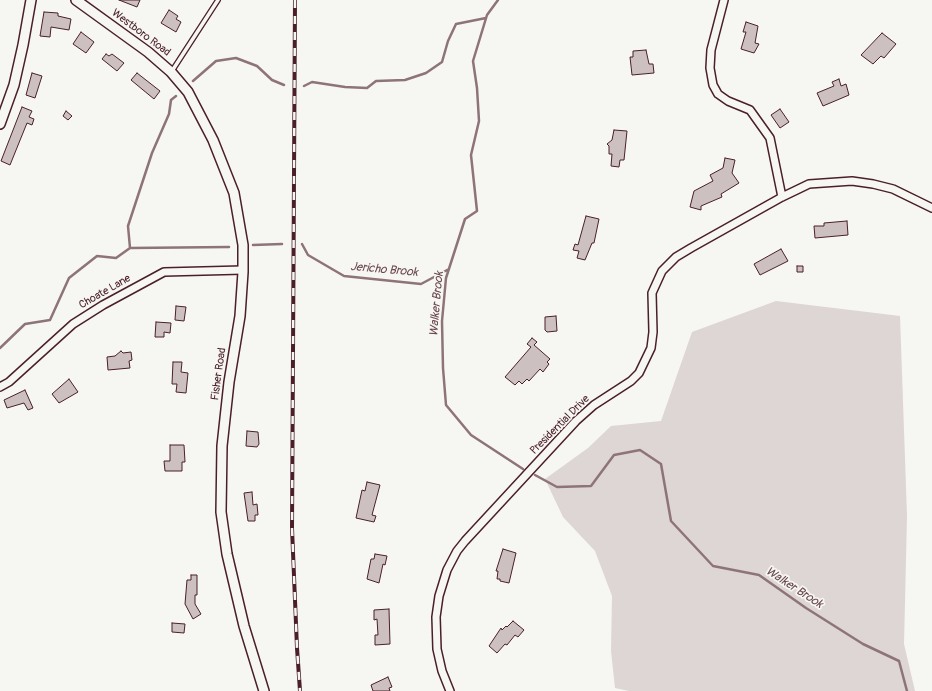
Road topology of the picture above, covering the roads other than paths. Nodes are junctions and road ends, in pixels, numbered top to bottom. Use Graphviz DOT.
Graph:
graph roads {
  1 [pos="31,0"];
  2 [pos="76,0"];
  3 [pos="218,0"];
  4 [pos="724,0"];
  5 [pos="171,72"];
  6 [pos="0,124"];
  7 [pos="782,197"];
  8 [pos="932,208"];
  9 [pos="243,270"];
  10 [pos="0,387"];
  11 [pos="264,691"];
  12 [pos="450,691"];
  1 -- 6 [label="street"];
  2 -- 5 [label="street, Westboro Road"];
  3 -- 5 [label="lane"];
  4 -- 7 [label="street"];
  5 -- 9 [label="street, Fisher Road"];
  7 -- 8 [label="street, Presidential Drive"];
  7 -- 12 [label="street, Presidential Drive"];
  9 -- 10 [label="street, Choate Lane"];
  9 -- 11 [label="street, Fisher Road"];
}
